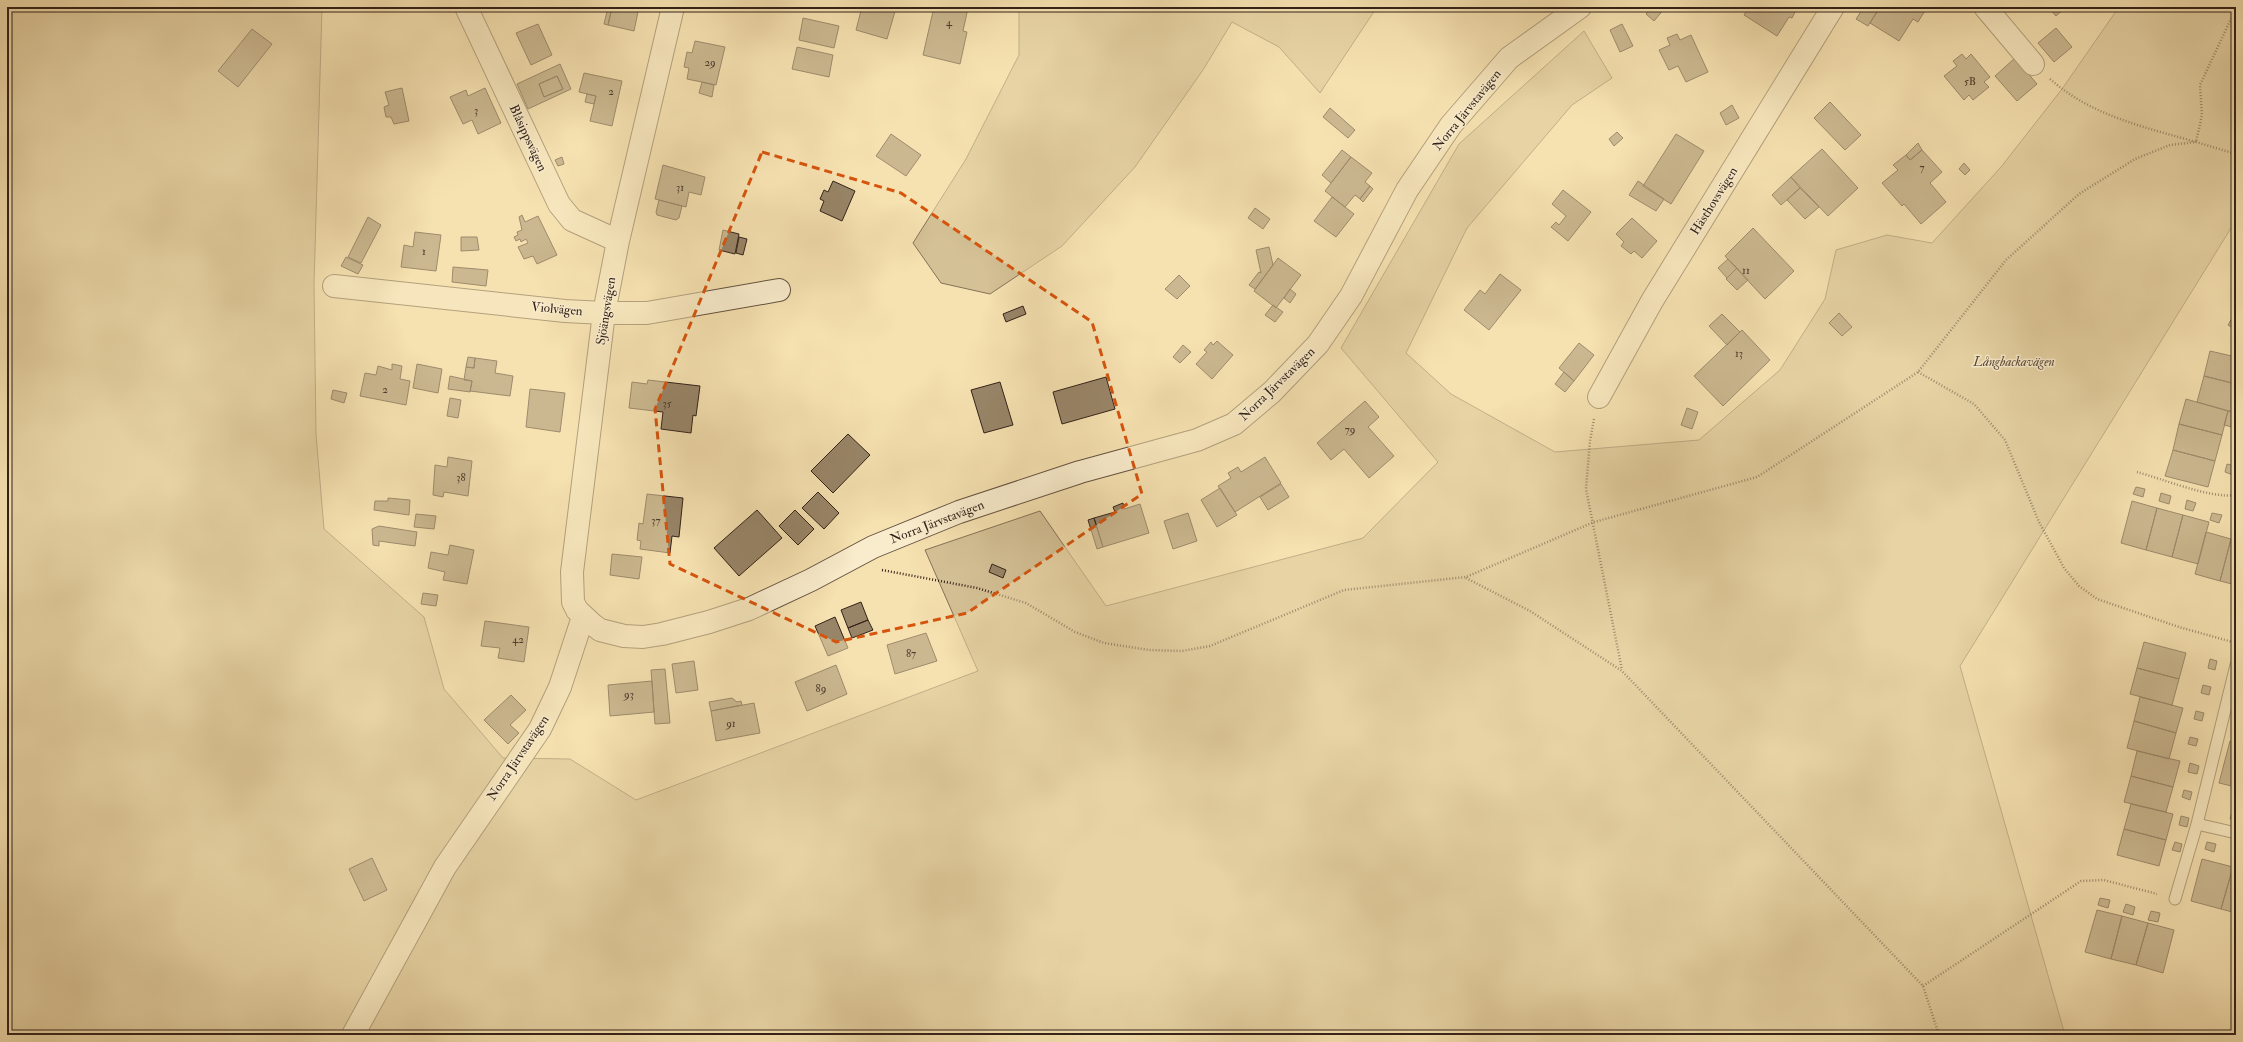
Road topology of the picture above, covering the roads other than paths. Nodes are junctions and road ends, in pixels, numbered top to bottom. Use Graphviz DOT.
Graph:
graph roads {
  1 [pos="466,7"];
  2 [pos="672,7"];
  3 [pos="1580,7"];
  4 [pos="1833,7"];
  5 [pos="1985,7"];
  6 [pos="2034,64"];
  7 [pos="618,241"];
  8 [pos="334,286"];
  9 [pos="779,290"];
  10 [pos="604,313"];
  11 [pos="1599,397"];
  12 [pos="583,617"];
  13 [pos="2236,665"];
  14 [pos="2196,824"];
  15 [pos="2236,833"];
  16 [pos="2175,899"];
  17 [pos="353,1035"];
  1 -- 7 [label="street, Blåsippsvägen"];
  2 -- 7 [label="street, Sjöängsvägen"];
  3 -- 12 [label="street, Norra Järvstavägen"];
  4 -- 11 [label="street, Hästhovsvägen"];
  5 -- 6 [label="street"];
  7 -- 10 [label="street, Sjöängsvägen"];
  8 -- 10 [label="street, Violvägen"];
  9 -- 10 [label="street, Violvägen"];
  10 -- 12 [label="street, Sjöängsvägen"];
  12 -- 17 [label="street, Norra Järvstavägen"];
  13 -- 14 [label="lane"];
  14 -- 15 [label="lane"];
  14 -- 16 [label="lane"];
}
